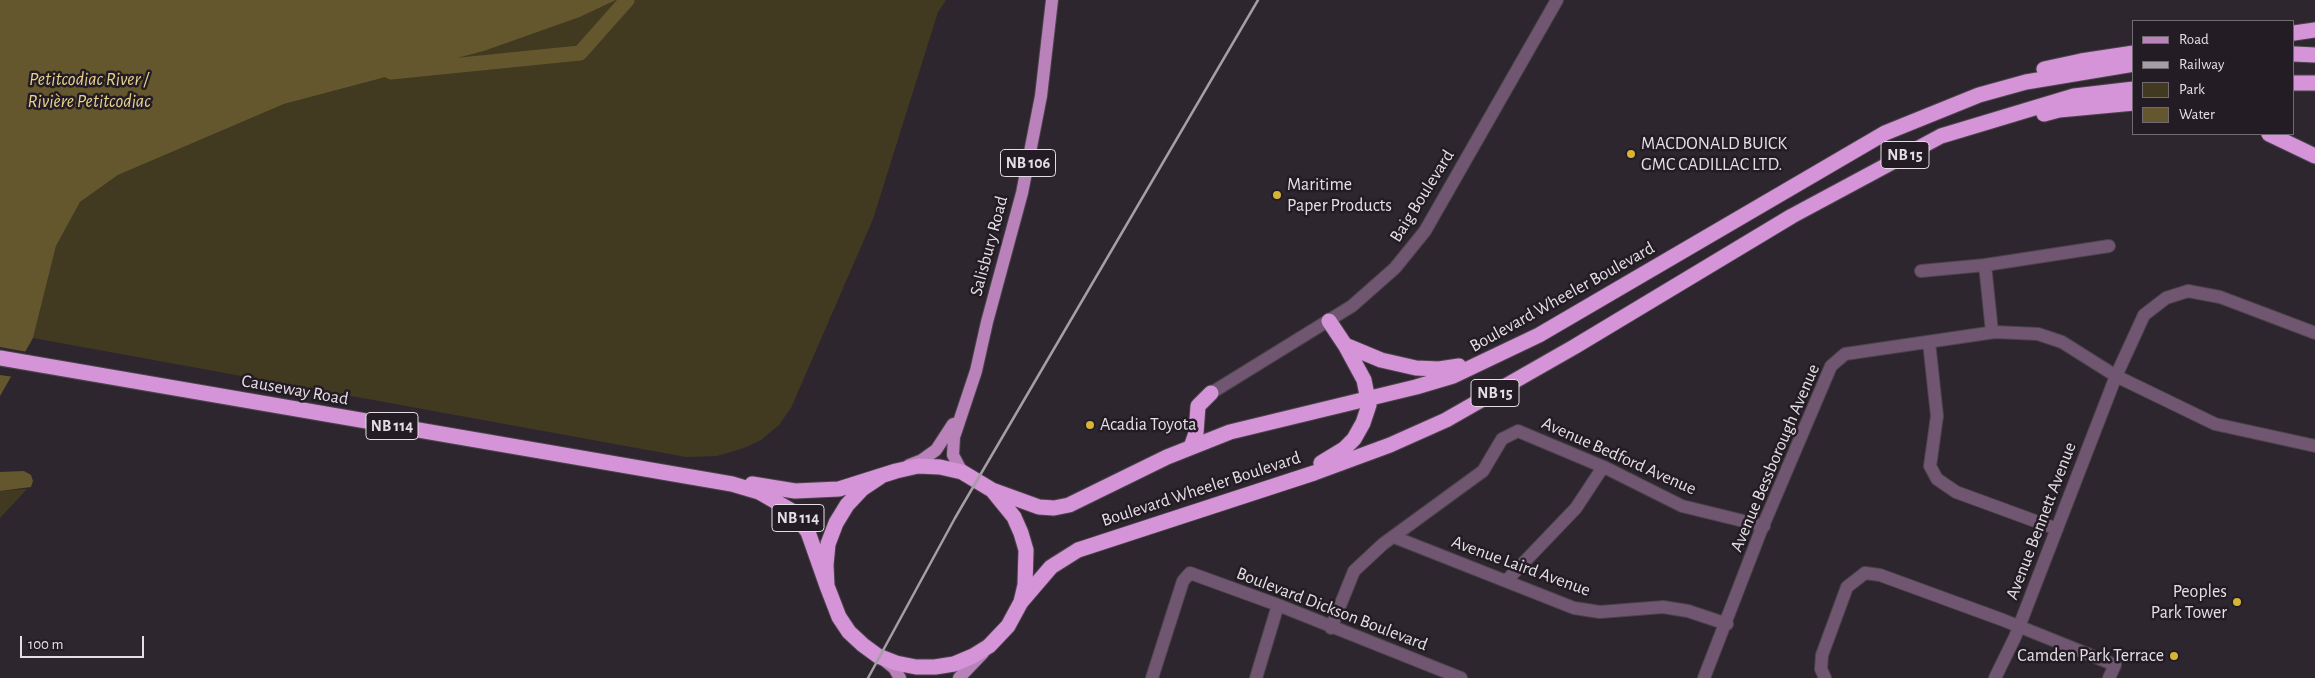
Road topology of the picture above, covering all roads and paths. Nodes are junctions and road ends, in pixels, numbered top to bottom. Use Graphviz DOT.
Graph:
graph roads {
  1 [pos="1052,0"];
  2 [pos="1557,0"];
  3 [pos="2315,30"];
  4 [pos="2295,33"];
  5 [pos="2132,53"];
  6 [pos="2295,54"];
  7 [pos="2315,54"];
  8 [pos="2132,64"];
  9 [pos="2295,83"];
  10 [pos="2315,83"];
  11 [pos="2132,89"];
  12 [pos="2132,103"];
  13 [pos="1885,132"];
  14 [pos="2271,135"];
  15 [pos="1911,152"];
  16 [pos="2315,156"];
  17 [pos="2109,246"];
  18 [pos="1985,265"];
  19 [pos="1921,271"];
  20 [pos="1329,321"];
  21 [pos="987,322"];
  22 [pos="1992,332"];
  23 [pos="2315,333"];
  24 [pos="1929,342"];
  25 [pos="1345,345"];
  26 [pos="1501,354"];
  27 [pos="0,358"];
  28 [pos="2116,376"];
  29 [pos="1211,393"];
  30 [pos="1369,398"];
  31 [pos="2315,446"];
  32 [pos="1190,447"];
  33 [pos="1603,466"];
  34 [pos="896,471"];
  35 [pos="962,472"];
  36 [pos="880,477"];
  37 [pos="1280,483"];
  38 [pos="732,484"];
  39 [pos="992,490"];
  40 [pos="1764,526"];
  41 [pos="2057,529"];
  42 [pos="1394,537"];
  43 [pos="1507,580"];
  44 [pos="827,586"];
  45 [pos="1021,602"];
  46 [pos="1278,606"];
  47 [pos="1727,624"];
  48 [pos="1330,628"];
  49 [pos="2019,628"];
  50 [pos="989,646"];
  51 [pos="878,656"];
  52 [pos="900,678"];
  53 [pos="959,678"];
  54 [pos="1152,678"];
  55 [pos="1256,678"];
  56 [pos="1461,678"];
  57 [pos="1704,678"];
  58 [pos="1825,678"];
  59 [pos="1995,678"];
  60 [pos="2109,678"];
  1 -- 21 [label="main road, Salisbury Road / NB 106"];
  2 -- 20 [label="street, Baig Boulevard"];
  3 -- 4 [label="highway"];
  5 -- 13 [label="highway"];
  6 -- 7 [label="highway"];
  8 -- 13 [label="highway, Boulevard Wheeler Boulevard / NB 15"];
  9 -- 10 [label="highway"];
  11 -- 15 [label="highway, Boulevard Wheeler Boulevard / NB 15"];
  12 -- 15 [label="highway"];
  13 -- 26 [label="highway, Boulevard Wheeler Boulevard / NB 15"];
  14 -- 16 [label="highway"];
  15 -- 37 [label="highway, Boulevard Wheeler Boulevard / NB 15"];
  17 -- 18 [label="street"];
  18 -- 19 [label="street"];
  18 -- 22 [label="street"];
  20 -- 25 [label="highway"];
  20 -- 29 [label="street, Baig Boulevard"];
  21 -- 34 [label="main road, Salisbury Road / NB 106"];
  21 -- 35 [label="main road, Salisbury Road / NB 106"];
  22 -- 24 [label="street, Avenue Bessborough Avenue"];
  22 -- 28 [label="street, Avenue Bessborough Avenue"];
  23 -- 28 [label="street, Avenue Bennett Avenue"];
  24 -- 40 [label="street, Avenue Bessborough Avenue"];
  24 -- 41 [label="street"];
  25 -- 26 [label="highway"];
  25 -- 30 [label="highway"];
  26 -- 30 [label="highway, Boulevard Wheeler Boulevard / NB 15"];
  27 -- 38 [label="highway, Causeway Road / NB 114"];
  28 -- 31 [label="street, Avenue Bessborough Avenue"];
  28 -- 41 [label="street, Avenue Bennett Avenue"];
  29 -- 32 [label="highway"];
  30 -- 32 [label="highway, Boulevard Wheeler Boulevard / NB 15"];
  30 -- 37 [label="highway"];
  32 -- 39 [label="highway, Boulevard Wheeler Boulevard / NB 15"];
  33 -- 40 [label="street, Avenue Bedford Avenue"];
  33 -- 42 [label="street, Avenue Bedford Avenue"];
  33 -- 43 [label="street"];
  34 -- 35 [label="highway"];
  34 -- 36 [label="highway"];
  35 -- 39 [label="highway"];
  36 -- 38 [label="highway, Causeway Road / NB 114"];
  36 -- 44 [label="highway"];
  37 -- 45 [label="highway, Boulevard Wheeler Boulevard / NB 15"];
  38 -- 44 [label="highway, Causeway Road / NB 114"];
  39 -- 45 [label="highway"];
  40 -- 47 [label="street, Avenue Bessborough Avenue"];
  41 -- 49 [label="street, Avenue Bennett Avenue"];
  42 -- 43 [label="street, Avenue Laird Avenue"];
  42 -- 48 [label="street"];
  43 -- 47 [label="street, Avenue Laird Avenue"];
  44 -- 51 [label="highway, Causeway Road"];
  45 -- 50 [label="highway, Causeway Road"];
  46 -- 48 [label="street, Boulevard Dickson Boulevard"];
  46 -- 54 [label="street, Boulevard Dickson Boulevard"];
  46 -- 55 [label="street"];
  47 -- 57 [label="street, Avenue Bessborough Avenue"];
  48 -- 56 [label="street, Boulevard Dickson Boulevard"];
  49 -- 58 [label="street"];
  49 -- 59 [label="street, Avenue Bennett Avenue"];
  49 -- 60 [label="street"];
  50 -- 51 [label="highway, Causeway Road"];
  50 -- 53 [label="main road"];
  51 -- 52 [label="main road"];
}
